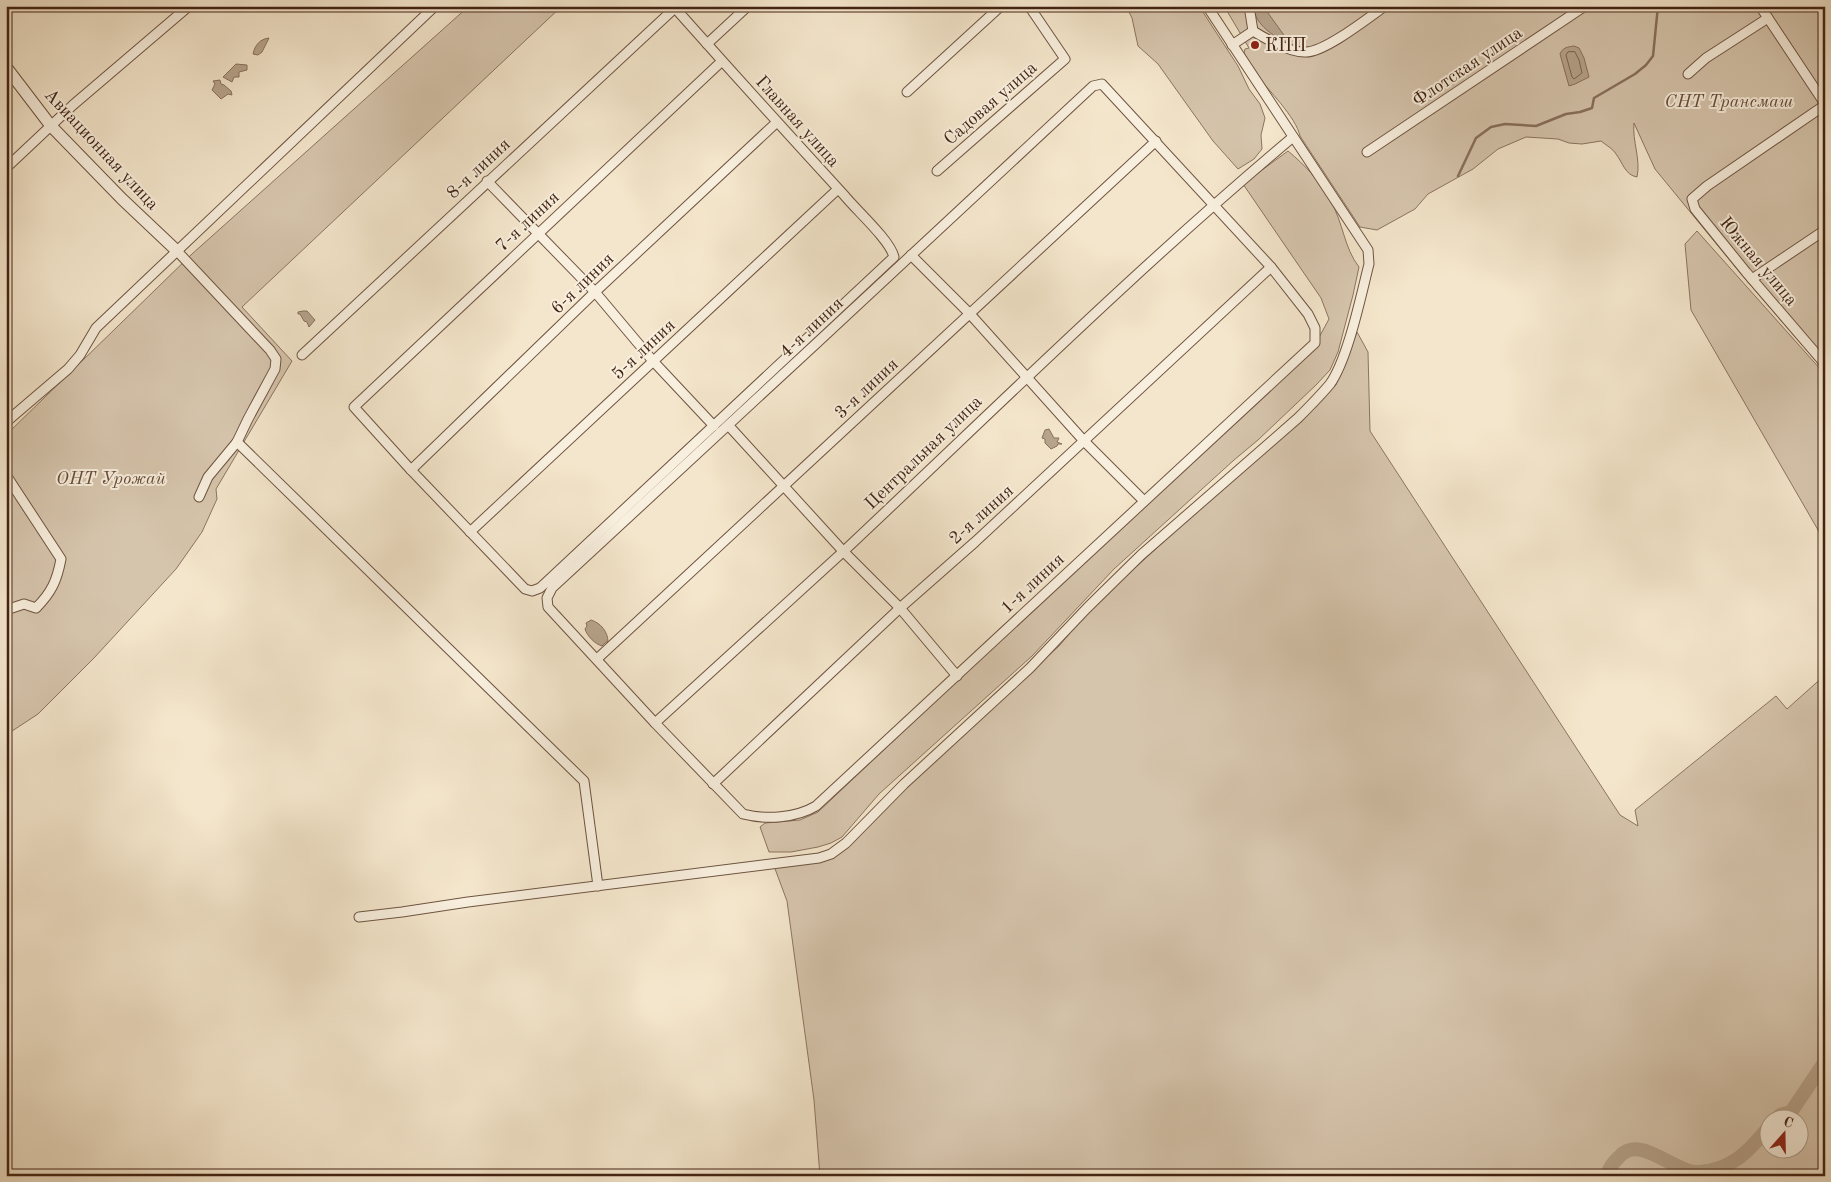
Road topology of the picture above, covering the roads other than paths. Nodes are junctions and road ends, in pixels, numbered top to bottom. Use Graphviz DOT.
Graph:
graph roads {
  1 [pos="189,6"];
  2 [pos="435,6"];
  3 [pos="748,6"];
  4 [pos="1001,6"];
  5 [pos="1029,6"];
  6 [pos="1207,6"];
  7 [pos="1249,6"];
  8 [pos="1385,6"];
  9 [pos="1585,6"];
  10 [pos="1760,6"];
  11 [pos="676,7"];
  12 [pos="1768,18"];
  13 [pos="1253,31"];
  14 [pos="707,44"];
  15 [pos="1232,45"];
  16 [pos="722,61"];
  17 [pos="6,67"];
  18 [pos="1688,74"];
  19 [pos="907,92"];
  20 [pos="1825,105"];
  21 [pos="777,122"];
  22 [pos="51,126"];
  23 [pos="1293,137"];
  24 [pos="1156,141"];
  25 [pos="1367,152"];
  26 [pos="6,168"];
  27 [pos="937,171"];
  28 [pos="487,181"];
  29 [pos="838,189"];
  30 [pos="1214,205"];
  31 [pos="1825,230"];
  32 [pos="538,232"];
  33 [pos="177,251"];
  34 [pos="911,255"];
  35 [pos="1271,267"];
  36 [pos="1752,279"];
  37 [pos="595,292"];
  38 [pos="970,314"];
  39 [pos="302,355"];
  40 [pos="654,361"];
  41 [pos="1824,362"];
  42 [pos="1028,376"];
  43 [pos="6,422"];
  44 [pos="714,426"];
  45 [pos="729,426"];
  46 [pos="1084,441"];
  47 [pos="237,442"];
  48 [pos="411,470"];
  49 [pos="6,475"];
  50 [pos="783,486"];
  51 [pos="199,497"];
  52 [pos="1144,501"];
  53 [pos="470,532"];
  54 [pos="843,551"];
  55 [pos="900,608"];
  56 [pos="6,610"];
  57 [pos="597,659"];
  58 [pos="957,676"];
  59 [pos="655,723"];
  60 [pos="713,784"];
  61 [pos="598,886"];
  62 [pos="359,917"];
  1 -- 22 [label="street"];
  2 -- 33 [label="street"];
  3 -- 14 [label="street"];
  4 -- 19 [label="street"];
  5 -- 27 [label="street, Садовая улица"];
  6 -- 15 [label="street"];
  7 -- 13 [label="street"];
  8 -- 13 [label="street"];
  9 -- 25 [label="street, Флотская улица"];
  10 -- 12 [label="street"];
  11 -- 14 [label="street, Главная улица"];
  11 -- 28 [label="street, 8-я линия"];
  12 -- 18 [label="street"];
  12 -- 20 [label="street"];
  13 -- 15 [label="street"];
  14 -- 16 [label="street, Главная улица"];
  15 -- 23 [label="street"];
  16 -- 21 [label="street, Главная улица"];
  16 -- 32 [label="street, 7-я линия"];
  17 -- 22 [label="street, Авиационная улица"];
  20 -- 36 [label="street, Южная улица"];
  21 -- 29 [label="street, Главная улица"];
  21 -- 37 [label="street, 6-я линия"];
  22 -- 26 [label="street"];
  22 -- 33 [label="street, Авиационная улица"];
  23 -- 30 [label="street, Центральная улица"];
  23 -- 61 [label="street"];
  24 -- 30 [label="street"];
  24 -- 34 [label="street, 4-я линия"];
  24 -- 38 [label="street, 3-я линия"];
  28 -- 32 [label="street"];
  28 -- 39 [label="street, 8-я линия"];
  29 -- 40 [label="street, 5-я линия"];
  29 -- 44 [label="street, Главная улица"];
  30 -- 35 [label="street"];
  30 -- 42 [label="street, Центральная улица"];
  31 -- 36 [label="street"];
  32 -- 37 [label="street"];
  32 -- 48 [label="street, 7-я линия"];
  33 -- 43 [label="street"];
  33 -- 47 [label="street"];
  34 -- 38 [label="street"];
  34 -- 45 [label="street, 4-я линия"];
  35 -- 46 [label="street, 2-я линия"];
  35 -- 52 [label="street, 1-я линия"];
  36 -- 41 [label="street, Южная улица"];
  37 -- 40 [label="street"];
  37 -- 48 [label="street, 6-я линия"];
  38 -- 42 [label="street"];
  38 -- 50 [label="street, 3-я линия"];
  40 -- 44 [label="street"];
  40 -- 53 [label="street, 5-я линия"];
  42 -- 46 [label="street"];
  42 -- 54 [label="street, Центральная улица"];
  44 -- 53 [label="street"];
  45 -- 50 [label="street"];
  45 -- 57 [label="street, 4-я линия"];
  46 -- 52 [label="street"];
  46 -- 55 [label="street, 2-я линия"];
  47 -- 51 [label="street"];
  47 -- 61 [label="street"];
  48 -- 53 [label="street"];
  49 -- 56 [label="street"];
  50 -- 54 [label="street"];
  50 -- 57 [label="street, 3-я линия"];
  52 -- 58 [label="street, 1-я линия"];
  54 -- 55 [label="street"];
  54 -- 59 [label="street, Центральная улица"];
  55 -- 58 [label="street"];
  55 -- 60 [label="street, 2-я линия"];
  57 -- 59 [label="street"];
  58 -- 60 [label="street, 1-я линия"];
  59 -- 60 [label="street"];
  61 -- 62 [label="street"];
}
